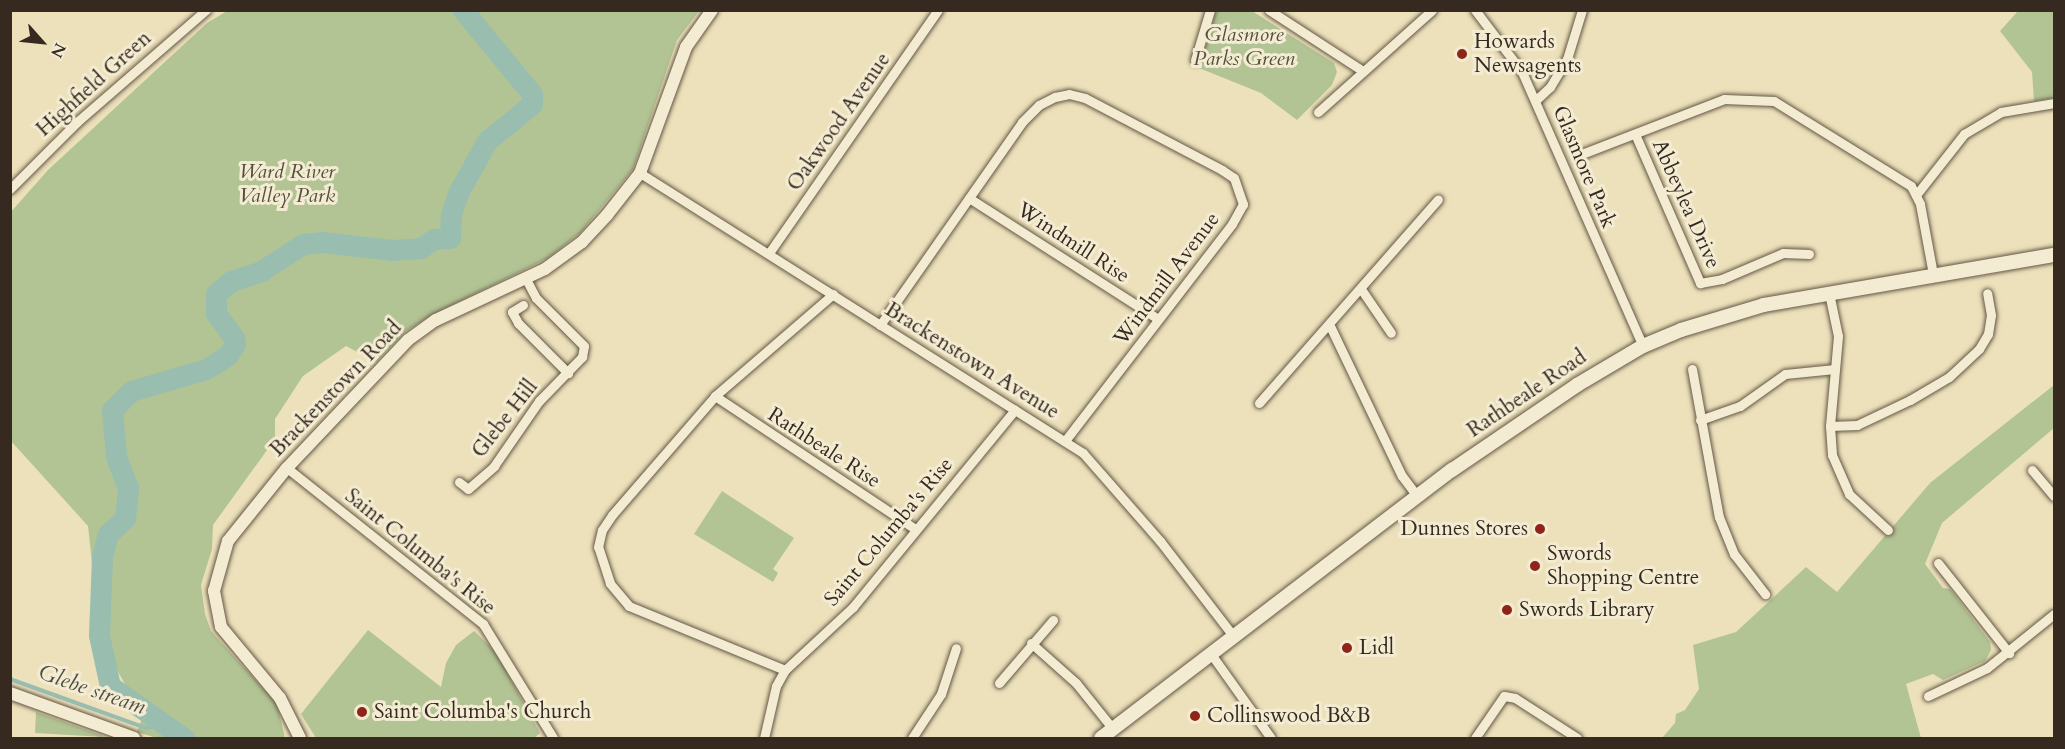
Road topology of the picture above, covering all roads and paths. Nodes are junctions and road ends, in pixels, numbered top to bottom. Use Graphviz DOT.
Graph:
graph roads {
  1 [pos="186,10"];
  2 [pos="206,10"];
  3 [pos="712,10"];
  4 [pos="938,10"];
  5 [pos="1210,10"];
  6 [pos="1269,10"];
  7 [pos="1432,10"];
  8 [pos="1475,10"];
  9 [pos="1582,10"];
  10 [pos="193,20"];
  11 [pos="1195,60"];
  12 [pos="1363,71"];
  13 [pos="1536,100"];
  14 [pos="2055,103"];
  15 [pos="1318,112"];
  16 [pos="1635,134"];
  17 [pos="1579,155"];
  18 [pos="640,172"];
  19 [pos="10,189"];
  20 [pos="1916,195"];
  21 [pos="969,198"];
  22 [pos="1438,199"];
  23 [pos="769,253"];
  24 [pos="1809,254"];
  25 [pos="2055,255"];
  26 [pos="1934,274"];
  27 [pos="526,279"];
  28 [pos="1360,289"];
  29 [pos="1986,292"];
  30 [pos="1829,293"];
  31 [pos="833,294"];
  32 [pos="523,305"];
  33 [pos="1158,319"];
  34 [pos="880,324"];
  35 [pos="1330,326"];
  36 [pos="1391,333"];
  37 [pos="1643,346"];
  38 [pos="1692,369"];
  39 [pos="1835,369"];
  40 [pos="568,373"];
  41 [pos="715,396"];
  42 [pos="1258,403"];
  43 [pos="1015,410"];
  44 [pos="1700,420"];
  45 [pos="1830,426"];
  46 [pos="1065,441"];
  47 [pos="286,468"];
  48 [pos="2032,470"];
  49 [pos="459,482"];
  50 [pos="2055,496"];
  51 [pos="1418,497"];
  52 [pos="915,529"];
  53 [pos="1888,530"];
  54 [pos="1938,563"];
  55 [pos="1765,594"];
  56 [pos="2055,614"];
  57 [pos="1053,620"];
  58 [pos="1234,637"];
  59 [pos="1031,643"];
  60 [pos="956,648"];
  61 [pos="2009,653"];
  62 [pos="1211,654"];
  63 [pos="785,670"];
  64 [pos="999,683"];
  65 [pos="10,693"];
  66 [pos="1928,696"];
  67 [pos="1113,729"];
  68 [pos="117,735"];
  69 [pos="134,738"];
  70 [pos="300,738"];
  71 [pos="553,738"];
  72 [pos="764,738"];
  73 [pos="912,738"];
  74 [pos="1101,738"];
  75 [pos="1271,738"];
  76 [pos="1475,738"];
  77 [pos="1577,738"];
  1 -- 10 [label="street"];
  2 -- 10 [label="street, Highfield Green"];
  3 -- 18 [label="street, Brackenstown Road"];
  4 -- 23 [label="street, Oakwood Avenue"];
  5 -- 11 [label="street"];
  6 -- 12 [label="street"];
  7 -- 12 [label="street"];
  8 -- 13 [label="street, Glasmore Park"];
  9 -- 13 [label="street"];
  10 -- 19 [label="street, Highfield Green"];
  12 -- 15 [label="street"];
  13 -- 37 [label="street, Glasmore Park"];
  14 -- 20 [label="street"];
  16 -- 17 [label="street"];
  16 -- 20 [label="street"];
  16 -- 24 [label="street, Abbeylea Drive"];
  18 -- 23 [label="street, Brackenstown Avenue"];
  18 -- 27 [label="street, Brackenstown Road"];
  20 -- 26 [label="street"];
  21 -- 33 [label="street, Windmill Rise"];
  21 -- 33 [label="street, Windmill Avenue"];
  21 -- 34 [label="street, Windmill Avenue"];
  22 -- 28 [label="street"];
  23 -- 31 [label="street, Brackenstown Avenue"];
  25 -- 26 [label="main road, Rathbeale Road"];
  26 -- 30 [label="main road, Rathbeale Road"];
  27 -- 40 [label="street, Glebe Hill"];
  27 -- 47 [label="street, Brackenstown Road"];
  28 -- 35 [label="street"];
  28 -- 36 [label="street"];
  29 -- 45 [label="street"];
  30 -- 37 [label="main road, Rathbeale Road"];
  30 -- 39 [label="street"];
  31 -- 34 [label="street, Brackenstown Avenue"];
  31 -- 41 [label="street"];
  32 -- 40 [label="street"];
  33 -- 46 [label="street, Windmill Avenue"];
  34 -- 43 [label="street, Brackenstown Avenue"];
  35 -- 42 [label="street"];
  35 -- 51 [label="street"];
  37 -- 51 [label="main road, Rathbeale Road"];
  38 -- 44 [label="street"];
  39 -- 44 [label="street"];
  39 -- 45 [label="street"];
  40 -- 49 [label="street, Glebe Hill"];
  41 -- 52 [label="street, Rathbeale Rise"];
  41 -- 63 [label="street"];
  43 -- 46 [label="street, Brackenstown Avenue"];
  43 -- 52 [label="street, Saint Columba's Rise"];
  44 -- 55 [label="street"];
  45 -- 53 [label="street"];
  46 -- 58 [label="street, Brackenstown Avenue"];
  47 -- 70 [label="street, Brackenstown Road"];
  47 -- 71 [label="street, Saint Columba's Rise"];
  48 -- 50 [label="street"];
  51 -- 58 [label="main road, Rathbeale Road"];
  52 -- 63 [label="street, Saint Columba's Rise"];
  54 -- 61 [label="street"];
  56 -- 61 [label="street"];
  57 -- 59 [label="street"];
  58 -- 62 [label="main road, Rathbeale Road"];
  59 -- 64 [label="street"];
  59 -- 67 [label="street"];
  60 -- 73 [label="street"];
  61 -- 66 [label="street"];
  62 -- 67 [label="main road, Rathbeale Road"];
  62 -- 75 [label="street"];
  63 -- 72 [label="street, Saint Columba's Rise"];
  65 -- 68 [label="street"];
  67 -- 74 [label="main road, Rathbeale Road"];
  68 -- 69 [label="street"];
  76 -- 77 [label="street"];
}
